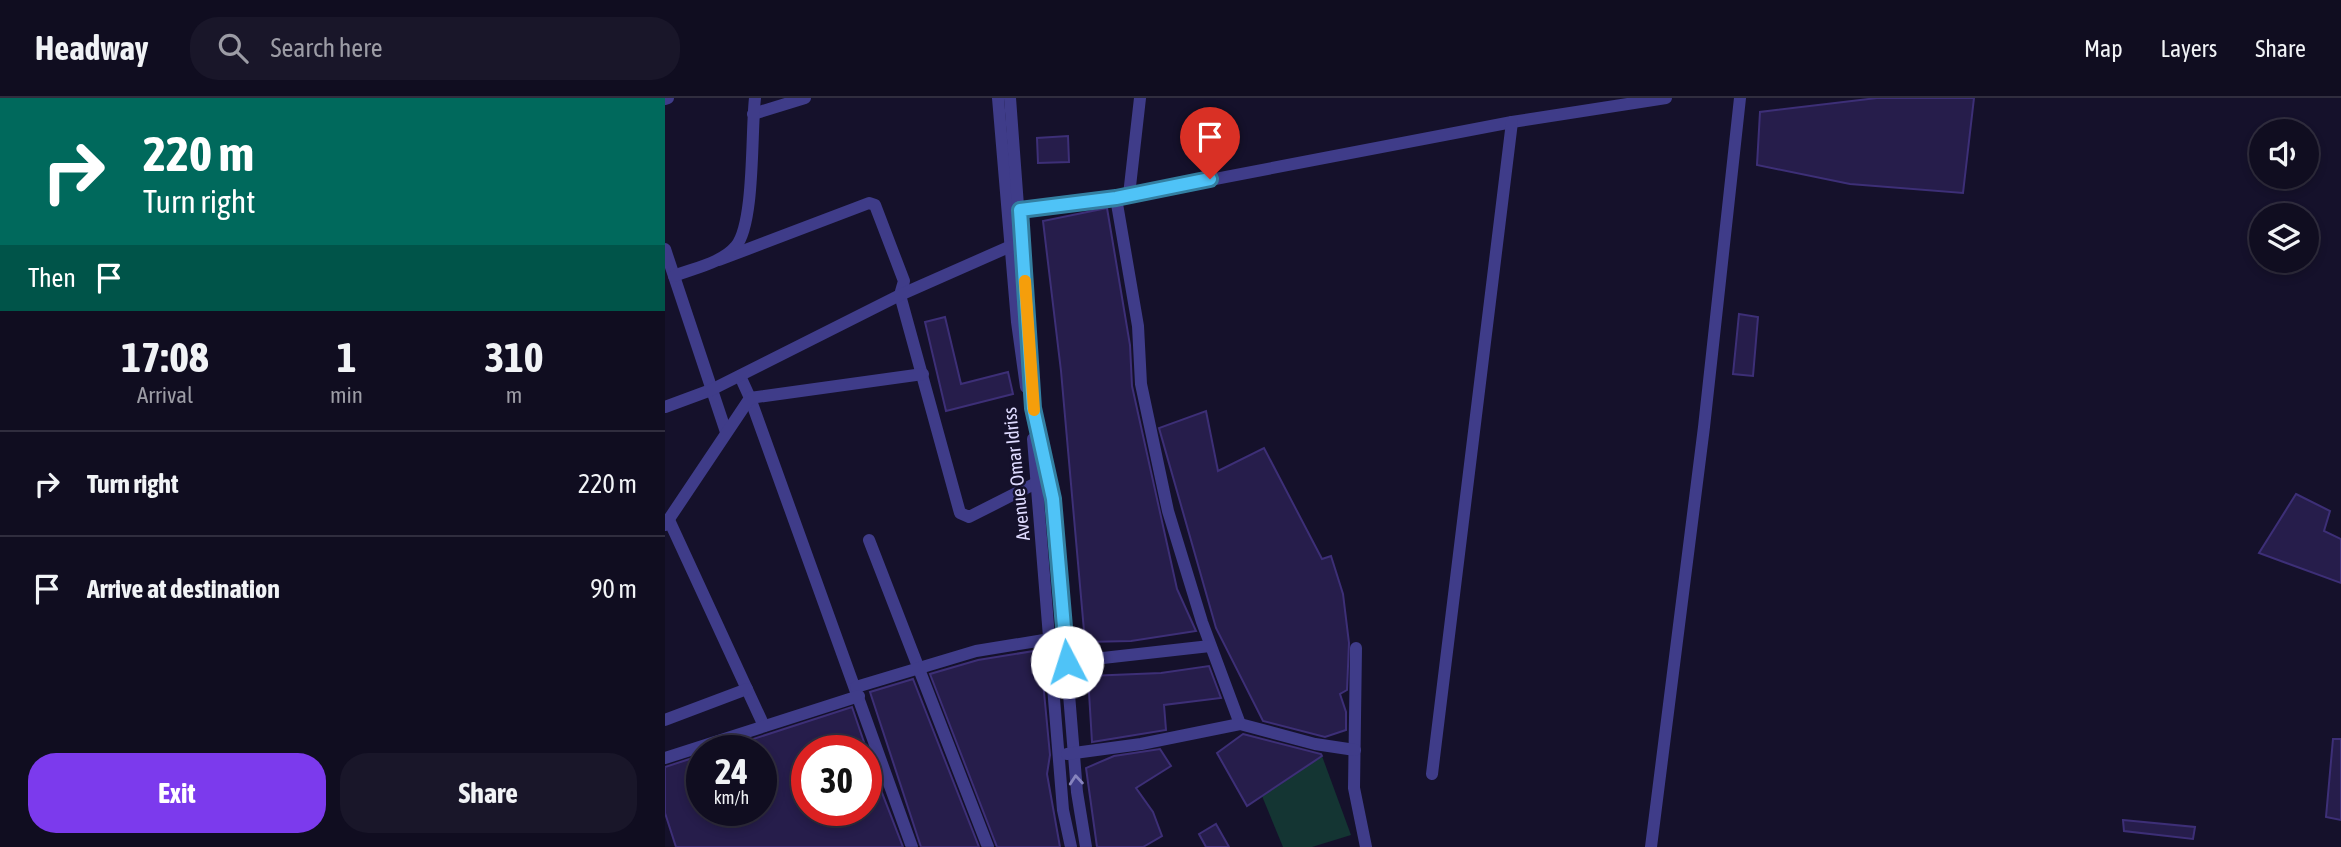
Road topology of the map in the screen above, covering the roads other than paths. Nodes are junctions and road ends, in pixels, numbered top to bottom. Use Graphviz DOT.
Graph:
graph roads {
  1 [pos="755,98"];
  2 [pos="805,98"];
  3 [pos="998,98"];
  4 [pos="1010,98"];
  5 [pos="1140,98"];
  6 [pos="1667,98"];
  7 [pos="1740,98"];
  8 [pos="753,114"];
  9 [pos="1512,122"];
  10 [pos="1122,196"];
  11 [pos="1014,211"];
  12 [pos="1011,246"];
  13 [pos="665,250"];
  14 [pos="719,260"];
  15 [pos="674,276"];
  16 [pos="900,295"];
  17 [pos="923,373"];
  18 [pos="740,376"];
  19 [pos="711,390"];
  20 [pos="751,398"];
  21 [pos="665,407"];
  22 [pos="726,432"];
  23 [pos="1036,483"];
  24 [pos="667,523"];
  25 [pos="869,540"];
  26 [pos="1050,639"];
  27 [pos="1210,646"];
  28 [pos="1356,648"];
  29 [pos="1067,662"];
  30 [pos="919,667"];
  31 [pos="747,689"];
  32 [pos="858,692"];
  33 [pos="665,720"];
  34 [pos="1240,724"];
  35 [pos="764,726"];
  36 [pos="1355,750"];
  37 [pos="1073,753"];
  38 [pos="1060,755"];
  39 [pos="665,758"];
  40 [pos="1432,774"];
  41 [pos="912,847"];
  42 [pos="988,847"];
  43 [pos="1071,847"];
  44 [pos="1086,847"];
  45 [pos="1366,847"];
  46 [pos="1651,847"];
  1 -- 8 [label="street"];
  2 -- 8 [label="street"];
  3 -- 11 [label="street, Avenue Omar Idriss"];
  4 -- 11 [label="street"];
  5 -- 10 [label="street"];
  6 -- 9 [label="street"];
  7 -- 46 [label="street"];
  8 -- 14 [label="street"];
  9 -- 10 [label="street"];
  9 -- 40 [label="street"];
  10 -- 11 [label="street"];
  10 -- 27 [label="street"];
  11 -- 12 [label="street, Avenue Omar Idriss"];
  11 -- 29 [label="street"];
  12 -- 16 [label="street"];
  12 -- 23 [label="street, Avenue Omar Idriss"];
  13 -- 15 [label="street"];
  14 -- 15 [label="street"];
  14 -- 16 [label="street"];
  15 -- 19 [label="street"];
  16 -- 17 [label="street"];
  16 -- 18 [label="street"];
  17 -- 20 [label="street"];
  17 -- 23 [label="street"];
  18 -- 19 [label="street"];
  18 -- 20 [label="street"];
  19 -- 21 [label="street"];
  19 -- 22 [label="street"];
  20 -- 22 [label="street"];
  20 -- 32 [label="street"];
  22 -- 24 [label="street"];
  23 -- 26 [label="street, Avenue Omar Idriss"];
  24 -- 31 [label="street"];
  25 -- 30 [label="street"];
  26 -- 30 [label="street"];
  26 -- 38 [label="street, Avenue Omar Idriss"];
  27 -- 29 [label="street"];
  27 -- 34 [label="street"];
  28 -- 36 [label="street"];
  29 -- 37 [label="street"];
  30 -- 32 [label="street"];
  30 -- 42 [label="street"];
  31 -- 33 [label="street"];
  31 -- 35 [label="street"];
  32 -- 35 [label="street"];
  32 -- 41 [label="street"];
  34 -- 36 [label="street"];
  34 -- 37 [label="street"];
  35 -- 39 [label="street"];
  36 -- 45 [label="street"];
  37 -- 38 [label="street"];
  44 -- 37 [label="street, one-way"];
  38 -- 43 [label="street, Avenue Omar Idriss"];
}
